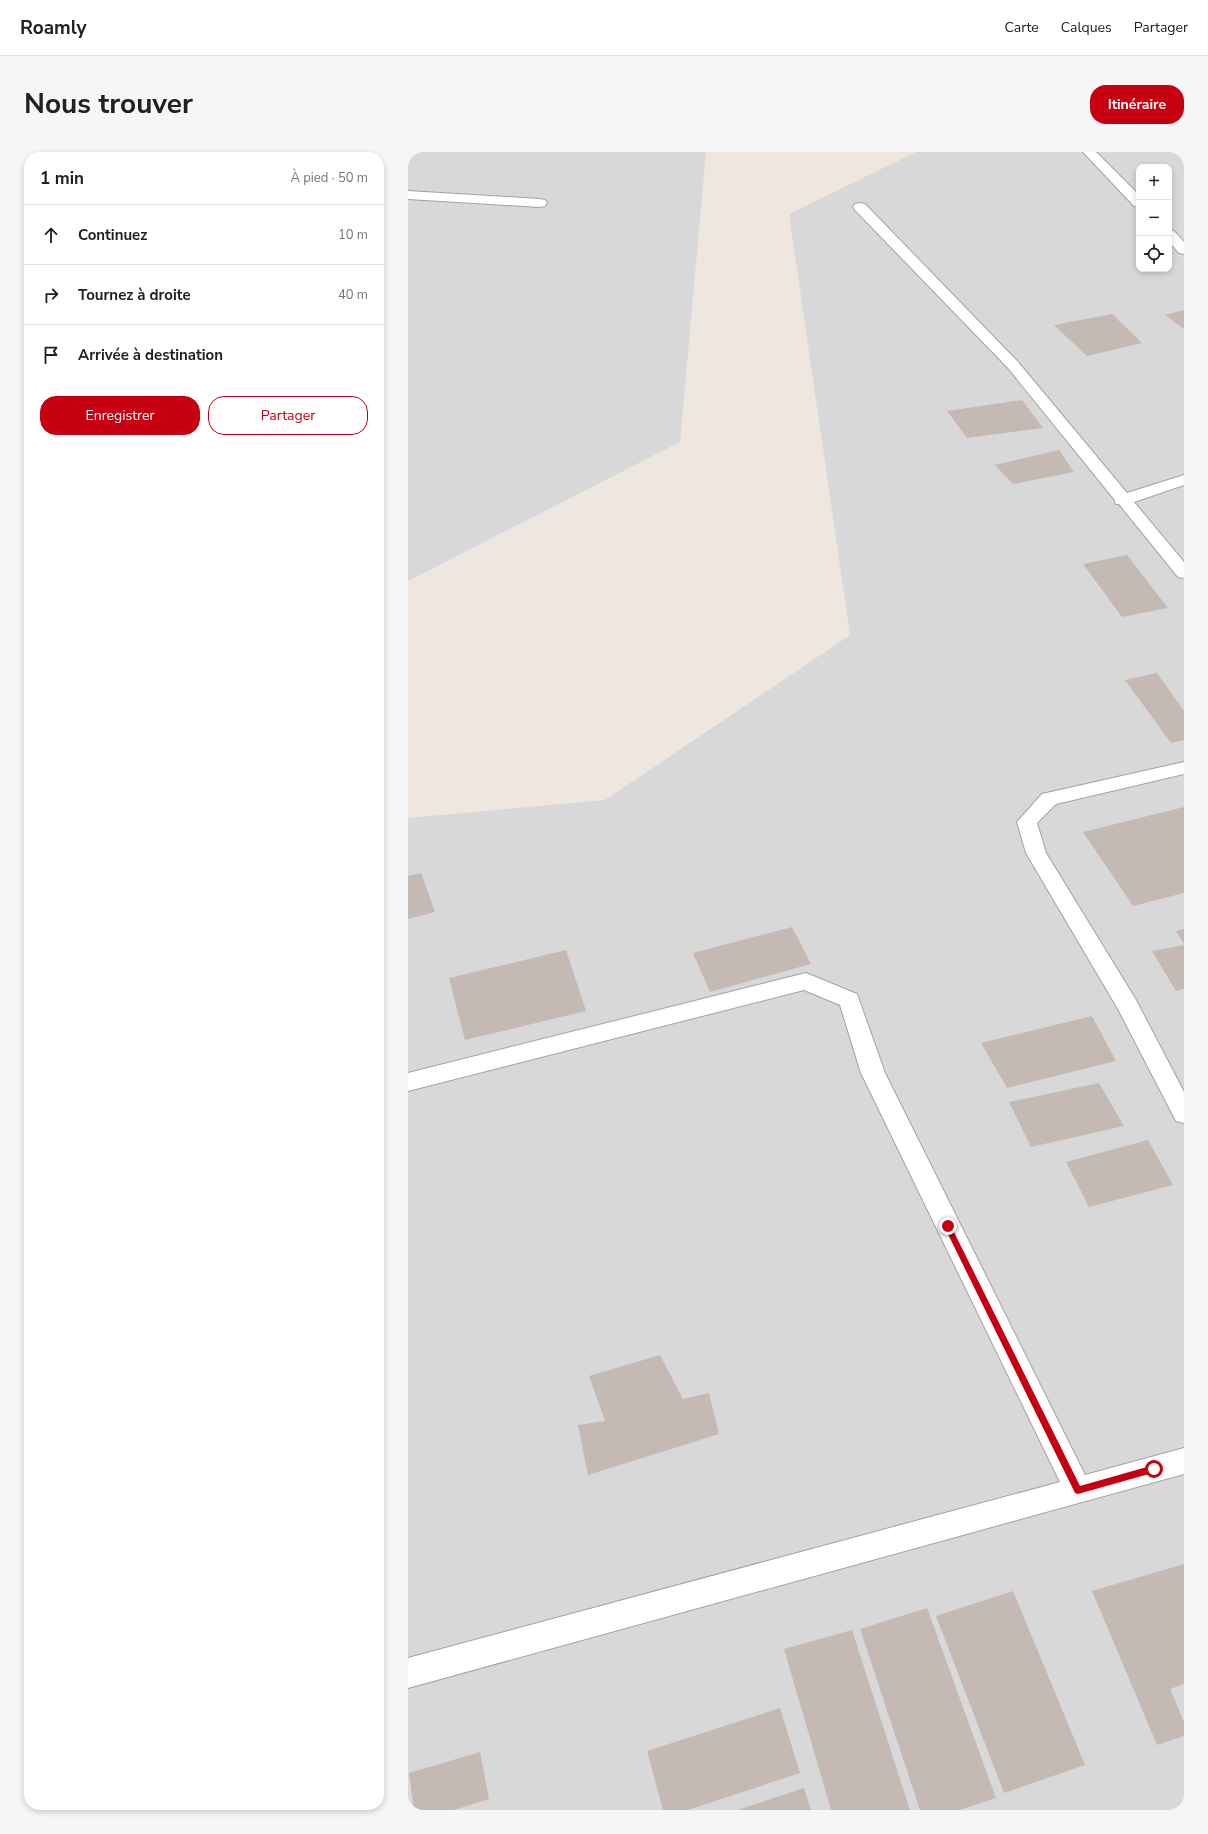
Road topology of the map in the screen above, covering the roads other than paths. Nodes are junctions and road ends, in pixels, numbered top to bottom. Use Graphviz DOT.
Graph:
graph roads {
  1 [pos="1089,152"];
  2 [pos="408,195"];
  3 [pos="1136,200"];
  4 [pos="540,203"];
  5 [pos="860,207"];
  6 [pos="1171,236"];
  7 [pos="1184,250"];
  8 [pos="1184,480"];
  9 [pos="1122,500"];
  10 [pos="1184,573"];
  11 [pos="1184,768"];
  12 [pos="408,1082"];
  13 [pos="1184,1114"];
  14 [pos="1184,1461"];
  15 [pos="1078,1490"];
  16 [pos="408,1673"];
  1 -- 3 [label="street"];
  2 -- 4 [label="street"];
  5 -- 9 [label="street"];
  6 -- 7 [label="street"];
  8 -- 9 [label="street"];
  9 -- 10 [label="street"];
  11 -- 13 [label="street"];
  12 -- 15 [label="street"];
  14 -- 15 [label="street"];
  15 -- 16 [label="street"];
}
